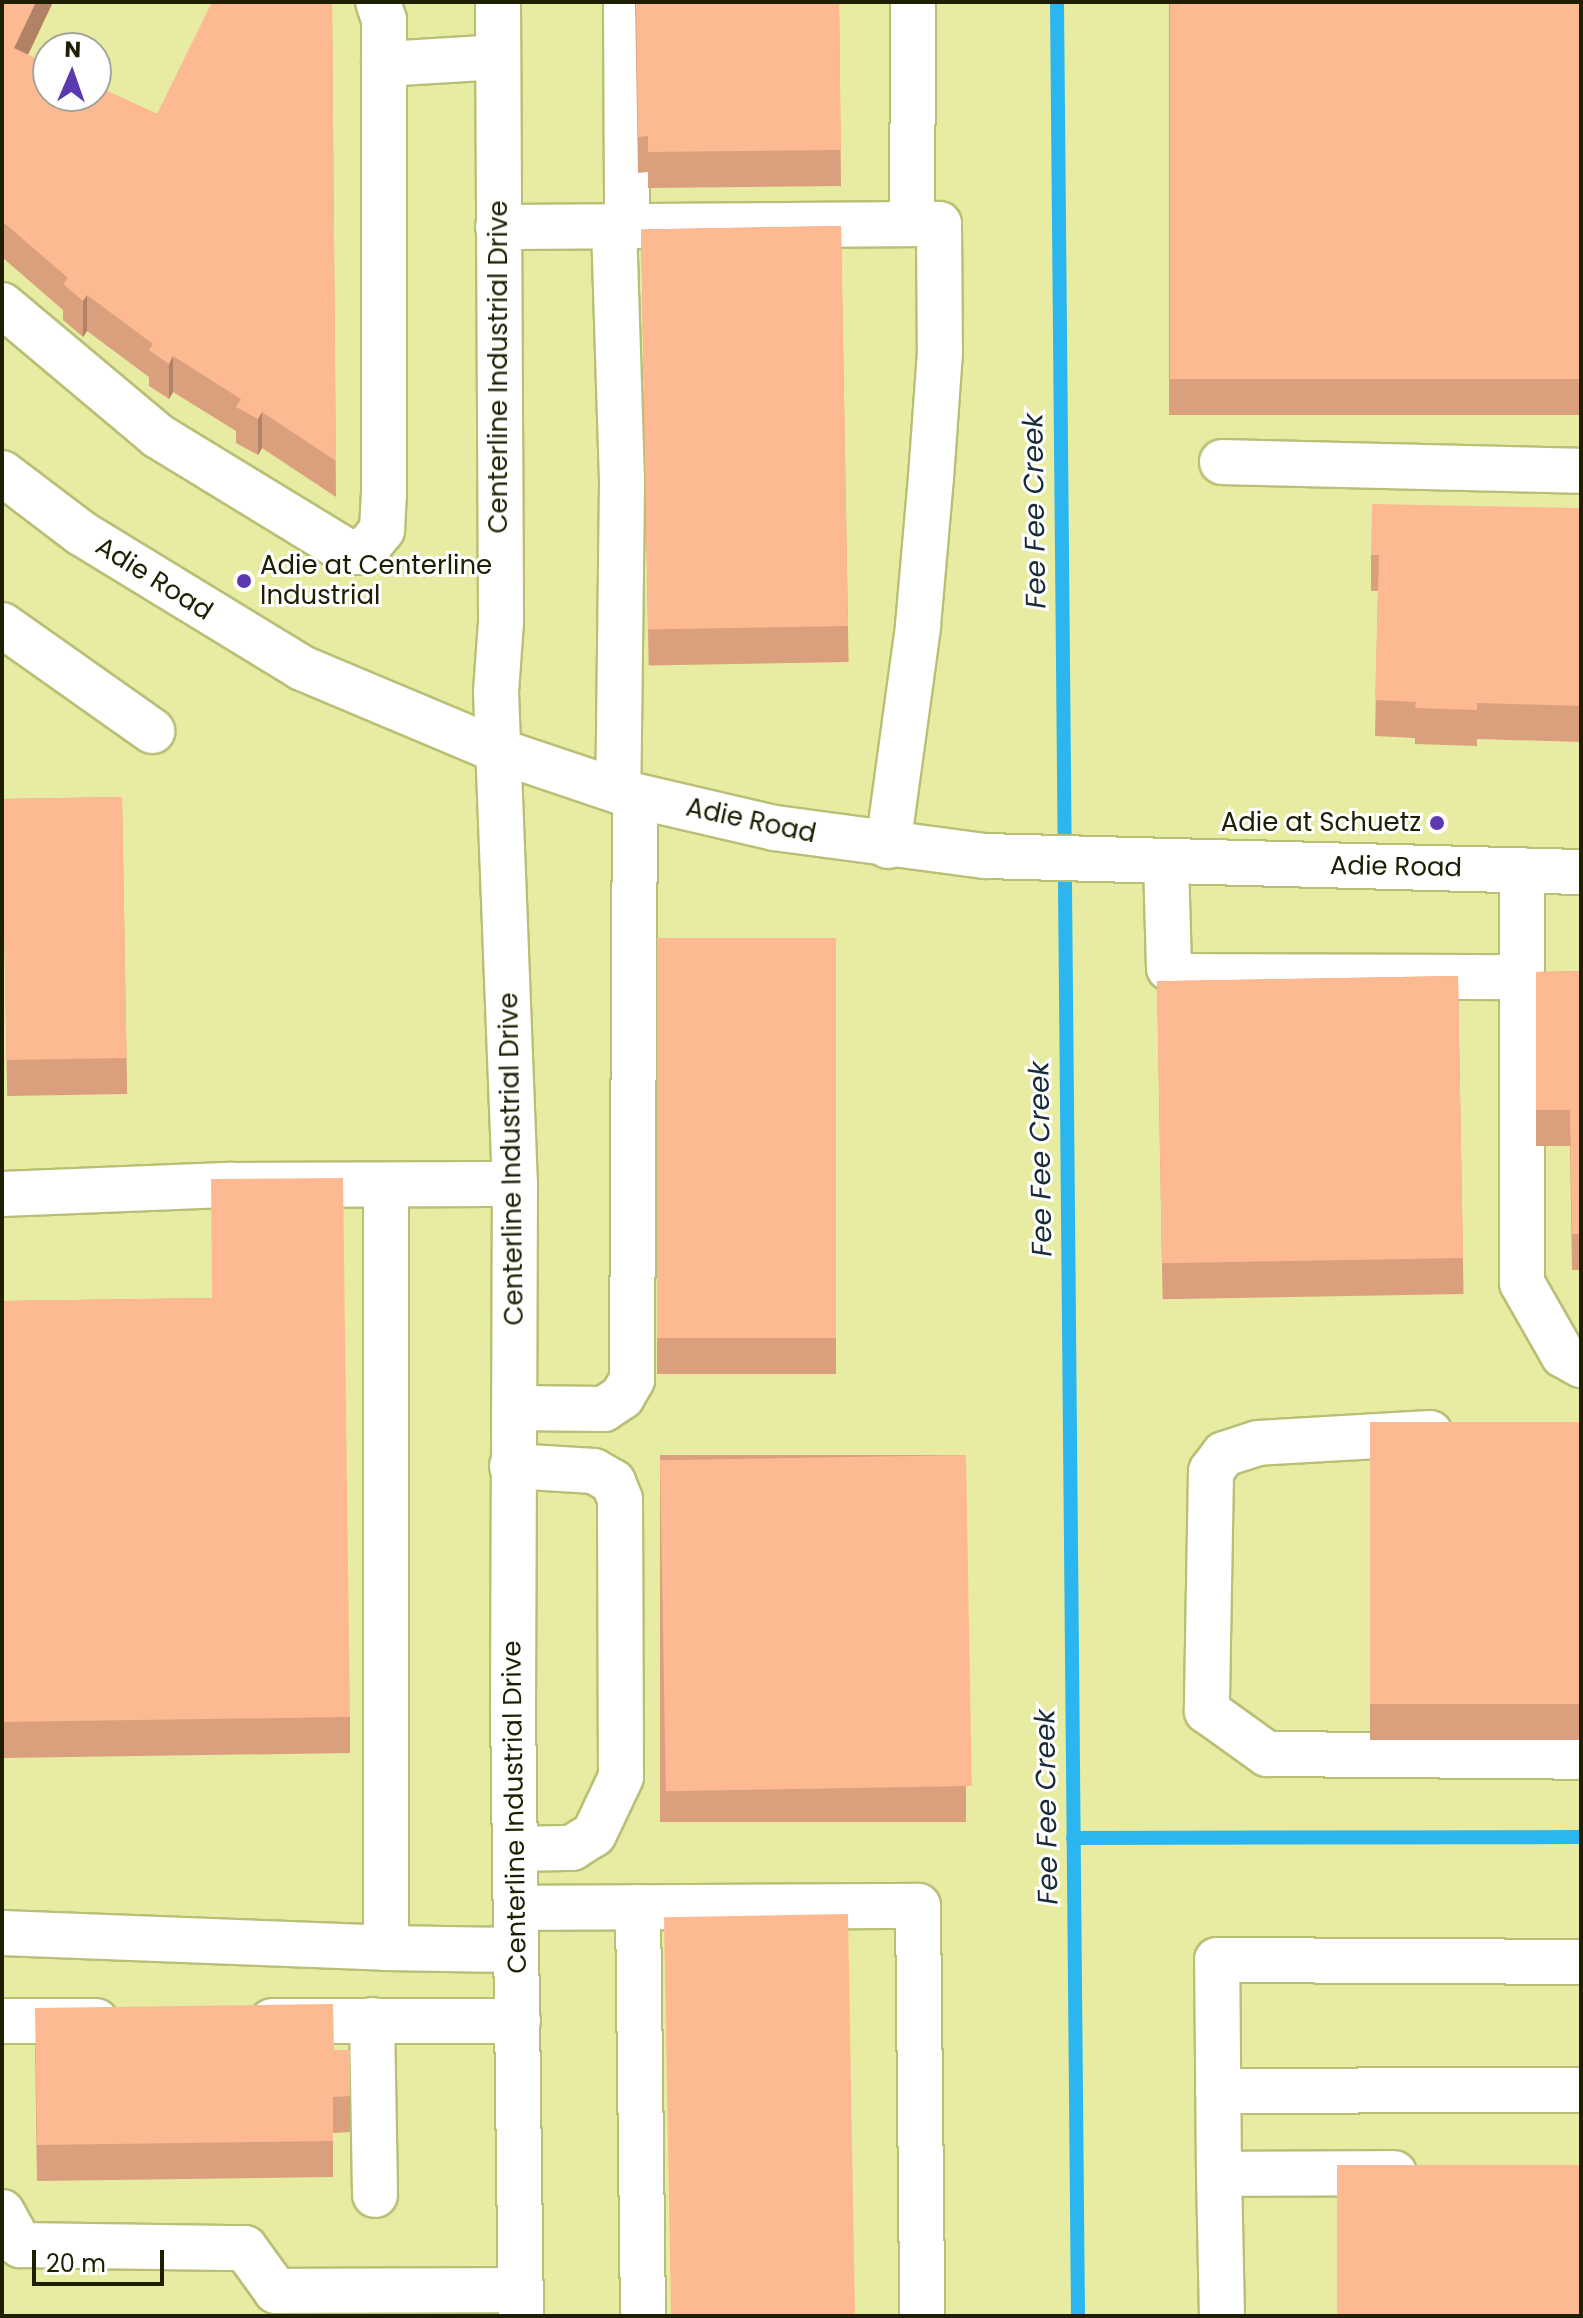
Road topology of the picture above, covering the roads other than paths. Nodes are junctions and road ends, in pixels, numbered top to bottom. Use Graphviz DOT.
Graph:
graph roads {
  1 [pos="378,2"];
  2 [pos="498,2"];
  3 [pos="626,2"];
  4 [pos="913,2"];
  5 [pos="498,57"];
  6 [pos="384,64"];
  7 [pos="912,224"];
  8 [pos="620,225"];
  9 [pos="498,227"];
  10 [pos="2,305"];
  11 [pos="1222,462"];
  12 [pos="1581,471"];
  13 [pos="2,473"];
  14 [pos="2,625"];
  15 [pos="152,731"];
  16 [pos="502,752"];
  17 [pos="626,794"];
  18 [pos="888,846"];
  19 [pos="1149,861"];
  20 [pos="1522,870"];
  21 [pos="1581,872"];
  22 [pos="1520,977"];
  23 [pos="515,1184"];
  24 [pos="386,1186"];
  25 [pos="2,1194"];
  26 [pos="1581,1365"];
  27 [pos="516,1408"];
  28 [pos="1469,1433"];
  29 [pos="512,1466"];
  30 [pos="1581,1757"];
  31 [pos="517,1849"];
  32 [pos="638,1907"];
  33 [pos="516,1929"];
  34 [pos="2,1933"];
  35 [pos="386,1948"];
  36 [pos="1581,1962"];
  37 [pos="372,2020"];
  38 [pos="2,2021"];
  39 [pos="141,2021"];
  40 [pos="233,2021"];
  41 [pos="518,2021"];
  42 [pos="1581,2090"];
  43 [pos="1218,2091"];
  44 [pos="1439,2173"];
  45 [pos="1219,2174"];
  46 [pos="375,2195"];
  47 [pos="2,2212"];
  48 [pos="521,2303"];
  49 [pos="643,2316"];
  50 [pos="922,2316"];
  51 [pos="1222,2316"];
  1 -- 6 [label="street"];
  2 -- 5 [label="street, Centerline Industrial Drive"];
  3 -- 8 [label="street"];
  4 -- 7 [label="street"];
  5 -- 6 [label="street"];
  5 -- 9 [label="street, Centerline Industrial Drive"];
  6 -- 10 [label="street"];
  7 -- 8 [label="street"];
  7 -- 18 [label="street"];
  8 -- 9 [label="street"];
  8 -- 17 [label="street"];
  9 -- 16 [label="street, Centerline Industrial Drive"];
  11 -- 12 [label="street"];
  13 -- 16 [label="street, Adie Road"];
  14 -- 15 [label="street"];
  16 -- 17 [label="street, Adie Road"];
  16 -- 23 [label="street, Centerline Industrial Drive"];
  17 -- 18 [label="street, Adie Road"];
  17 -- 27 [label="street"];
  18 -- 19 [label="street, Adie Road"];
  19 -- 20 [label="street, Adie Road"];
  19 -- 22 [label="street"];
  20 -- 21 [label="street, Adie Road"];
  20 -- 22 [label="street"];
  22 -- 26 [label="street"];
  23 -- 24 [label="street"];
  23 -- 27 [label="street, Centerline Industrial Drive"];
  24 -- 25 [label="street"];
  24 -- 35 [label="street"];
  27 -- 29 [label="street, Centerline Industrial Drive"];
  28 -- 30 [label="street"];
  29 -- 31 [label="street, Centerline Industrial Drive"];
  29 -- 31 [label="street"];
  31 -- 33 [label="street, Centerline Industrial Drive"];
  32 -- 33 [label="street"];
  32 -- 49 [label="street"];
  32 -- 50 [label="street"];
  33 -- 35 [label="street"];
  33 -- 41 [label="street, Centerline Industrial Drive"];
  34 -- 35 [label="street"];
  36 -- 43 [label="street"];
  37 -- 40 [label="street"];
  37 -- 41 [label="street"];
  37 -- 46 [label="street"];
  38 -- 39 [label="street"];
  41 -- 48 [label="street, Centerline Industrial Drive"];
  42 -- 43 [label="street"];
  43 -- 45 [label="street"];
  44 -- 45 [label="street"];
  45 -- 51 [label="street"];
  47 -- 48 [label="street"];
}
